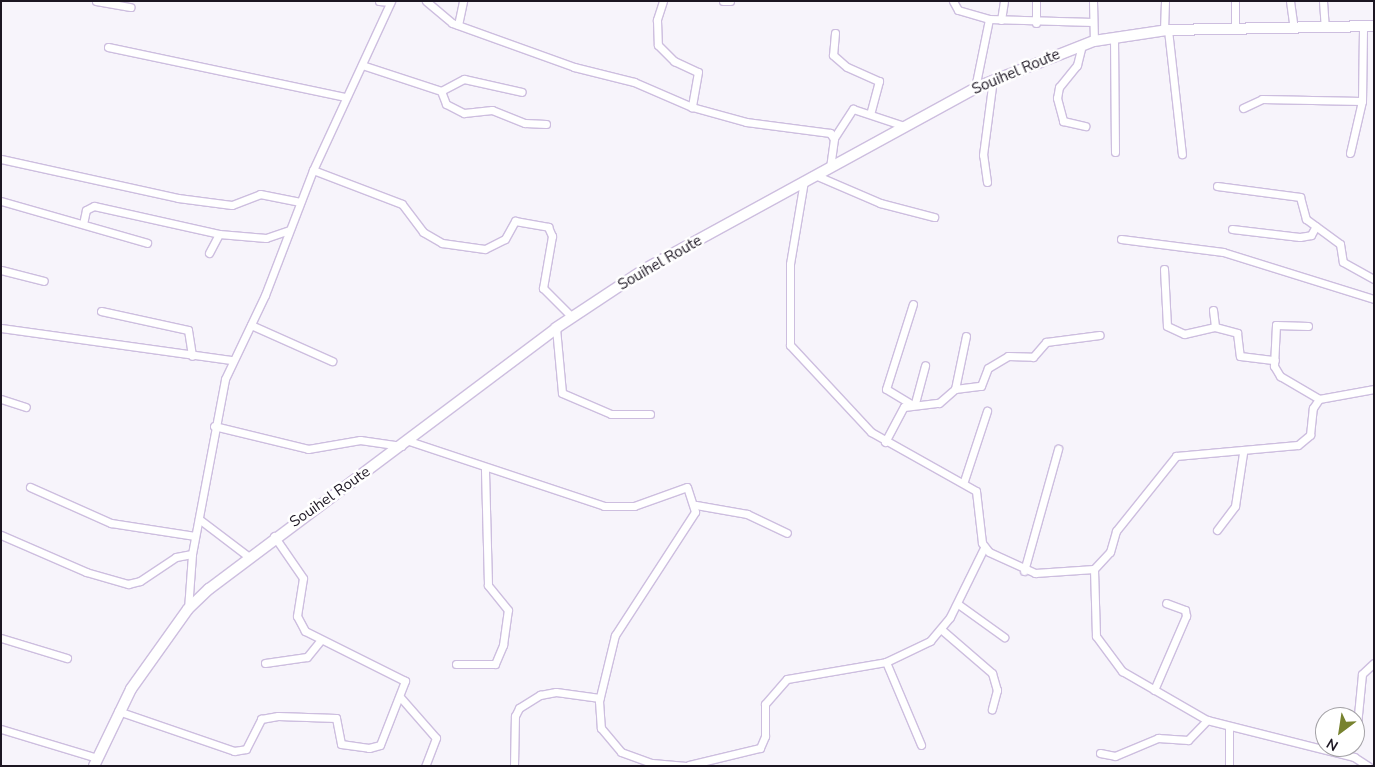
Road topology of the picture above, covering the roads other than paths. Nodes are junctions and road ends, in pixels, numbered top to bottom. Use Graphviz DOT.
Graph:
graph roads {
  1 [pos="96,1"];
  2 [pos="379,1"];
  3 [pos="426,1"];
  4 [pos="463,1"];
  5 [pos="663,1"];
  6 [pos="723,1"];
  7 [pos="730,1"];
  8 [pos="953,1"];
  9 [pos="1004,1"];
  10 [pos="1036,1"];
  11 [pos="1093,1"];
  12 [pos="1165,1"];
  13 [pos="1234,1"];
  14 [pos="1290,1"];
  15 [pos="1322,1"];
  16 [pos="390,2"];
  17 [pos="130,8"];
  18 [pos="989,19"];
  19 [pos="1001,20"];
  20 [pos="1094,22"];
  21 [pos="1036,23"];
  22 [pos="458,25"];
  23 [pos="1371,26"];
  24 [pos="1294,28"];
  25 [pos="1325,28"];
  26 [pos="1235,29"];
  27 [pos="1166,30"];
  28 [pos="835,33"];
  29 [pos="1114,36"];
  30 [pos="1094,41"];
  31 [pos="1082,46"];
  32 [pos="108,47"];
  33 [pos="362,65"];
  34 [pos="993,79"];
  35 [pos="975,88"];
  36 [pos="441,91"];
  37 [pos="522,92"];
  38 [pos="346,97"];
  39 [pos="1362,100"];
  40 [pos="692,107"];
  41 [pos="1243,108"];
  42 [pos="870,114"];
  43 [pos="546,124"];
  44 [pos="904,126"];
  45 [pos="1085,126"];
  46 [pos="834,138"];
  47 [pos="1115,152"];
  48 [pos="1350,153"];
  49 [pos="1182,154"];
  50 [pos="1,159"];
  51 [pos="830,167"];
  52 [pos="313,170"];
  53 [pos="815,175"];
  54 [pos="804,180"];
  55 [pos="987,182"];
  56 [pos="1217,186"];
  57 [pos="1,201"];
  58 [pos="300,202"];
  59 [pos="934,217"];
  60 [pos="83,224"];
  61 [pos="1316,226"];
  62 [pos="1232,229"];
  63 [pos="289,230"];
  64 [pos="219,234"];
  65 [pos="1121,239"];
  66 [pos="147,243"];
  67 [pos="209,253"];
  68 [pos="1164,269"];
  69 [pos="1,270"];
  70 [pos="1374,279"];
  71 [pos="44,281"];
  72 [pos="1374,299"];
  73 [pos="913,304"];
  74 [pos="1213,310"];
  75 [pos="101,311"];
  76 [pos="572,317"];
  77 [pos="250,325"];
  78 [pos="1308,326"];
  79 [pos="1214,327"];
  80 [pos="1,328"];
  81 [pos="556,328"];
  82 [pos="1100,335"];
  83 [pos="966,336"];
  84 [pos="192,356"];
  85 [pos="233,360"];
  86 [pos="1274,360"];
  87 [pos="332,361"];
  88 [pos="925,365"];
  89 [pos="955,389"];
  90 [pos="1374,389"];
  91 [pos="1,399"];
  92 [pos="1319,399"];
  93 [pos="913,404"];
  94 [pos="26,407"];
  95 [pos="986,411"];
  96 [pos="650,414"];
  97 [pos="214,426"];
  98 [pos="885,442"];
  99 [pos="405,443"];
  100 [pos="1058,449"];
  101 [pos="1243,453"];
  102 [pos="485,468"];
  103 [pos="964,480"];
  104 [pos="30,487"];
  105 [pos="696,504"];
  106 [pos="198,519"];
  107 [pos="1217,530"];
  108 [pos="786,533"];
  109 [pos="1,535"];
  110 [pos="195,536"];
  111 [pos="274,536"];
  112 [pos="984,548"];
  113 [pos="192,554"];
  114 [pos="249,557"];
  115 [pos="1094,569"];
  116 [pos="1024,571"];
  117 [pos="1166,603"];
  118 [pos="958,604"];
  119 [pos="188,608"];
  120 [pos="942,630"];
  121 [pos="1004,637"];
  122 [pos="1,638"];
  123 [pos="320,641"];
  124 [pos="67,658"];
  125 [pos="886,662"];
  126 [pos="265,663"];
  127 [pos="1374,663"];
  128 [pos="456,664"];
  129 [pos="1154,690"];
  130 [pos="401,698"];
  131 [pos="600,698"];
  132 [pos="1359,707"];
  133 [pos="992,709"];
  134 [pos="118,711"];
  135 [pos="1207,720"];
  136 [pos="1229,727"];
  137 [pos="1,729"];
  138 [pos="921,745"];
  139 [pos="1100,752"];
  140 [pos="96,762"];
  141 [pos="689,765"];
  142 [pos="425,766"];
  143 [pos="514,766"];
  144 [pos="1229,766"];
  145 [pos="1368,766"];
  1 -- 17 [label="street"];
  2 -- 16 [label="street"];
  3 -- 22 [label="street"];
  4 -- 22 [label="street"];
  5 -- 40 [label="street"];
  6 -- 7 [label="street"];
  8 -- 18 [label="street"];
  9 -- 19 [label="street"];
  10 -- 21 [label="street"];
  11 -- 20 [label="street"];
  12 -- 27 [label="street"];
  13 -- 26 [label="street"];
  14 -- 24 [label="street"];
  15 -- 25 [label="street"];
  16 -- 33 [label="street"];
  18 -- 19 [label="street"];
  18 -- 35 [label="street"];
  19 -- 21 [label="street"];
  20 -- 21 [label="street"];
  20 -- 30 [label="street"];
  22 -- 40 [label="street"];
  23 -- 25 [label="main road, Souihel Route"];
  23 -- 39 [label="street"];
  24 -- 25 [label="main road, Souihel Route"];
  24 -- 26 [label="main road, Souihel Route"];
  26 -- 27 [label="main road, Souihel Route"];
  27 -- 29 [label="main road, Souihel Route"];
  27 -- 49 [label="street"];
  28 -- 42 [label="street"];
  29 -- 30 [label="main road, Souihel Route"];
  29 -- 47 [label="street"];
  30 -- 31 [label="main road, Souihel Route"];
  31 -- 34 [label="main road, Souihel Route"];
  31 -- 45 [label="street"];
  32 -- 38 [label="street"];
  33 -- 36 [label="street"];
  33 -- 38 [label="street"];
  34 -- 35 [label="main road, Souihel Route"];
  34 -- 55 [label="street"];
  35 -- 44 [label="main road, Souihel Route"];
  36 -- 37 [label="street"];
  36 -- 43 [label="street"];
  38 -- 52 [label="street"];
  39 -- 41 [label="street"];
  39 -- 48 [label="street"];
  40 -- 46 [label="street"];
  42 -- 44 [label="street"];
  42 -- 46 [label="street"];
  44 -- 51 [label="main road, Souihel Route"];
  46 -- 51 [label="street"];
  50 -- 58 [label="street"];
  51 -- 53 [label="main road, Souihel Route"];
  52 -- 58 [label="street"];
  52 -- 76 [label="street"];
  53 -- 54 [label="main road, Souihel Route"];
  53 -- 59 [label="street"];
  54 -- 76 [label="main road, Souihel Route"];
  54 -- 98 [label="street"];
  56 -- 61 [label="street"];
  57 -- 60 [label="street"];
  58 -- 63 [label="street"];
  60 -- 64 [label="street"];
  60 -- 66 [label="street"];
  61 -- 62 [label="street"];
  61 -- 70 [label="street"];
  63 -- 64 [label="street"];
  63 -- 77 [label="street"];
  64 -- 67 [label="street"];
  65 -- 72 [label="street"];
  68 -- 79 [label="street"];
  69 -- 71 [label="street"];
  73 -- 93 [label="street"];
  74 -- 79 [label="street"];
  75 -- 84 [label="street"];
  76 -- 81 [label="main road, Souihel Route"];
  77 -- 85 [label="street"];
  77 -- 87 [label="street"];
  78 -- 86 [label="street"];
  79 -- 86 [label="street"];
  80 -- 84 [label="street"];
  81 -- 96 [label="street"];
  81 -- 99 [label="main road, Souihel Route"];
  82 -- 89 [label="street"];
  83 -- 89 [label="street"];
  84 -- 85 [label="street"];
  85 -- 97 [label="street"];
  86 -- 92 [label="street"];
  88 -- 93 [label="street"];
  89 -- 93 [label="street"];
  90 -- 92 [label="street"];
  91 -- 94 [label="street"];
  92 -- 101 [label="street"];
  93 -- 98 [label="street"];
  95 -- 103 [label="street"];
  97 -- 99 [label="street"];
  97 -- 106 [label="street"];
  98 -- 103 [label="street"];
  99 -- 102 [label="street"];
  99 -- 111 [label="main road, Souihel Route"];
  100 -- 116 [label="street"];
  101 -- 107 [label="street"];
  101 -- 115 [label="street"];
  102 -- 105 [label="street"];
  102 -- 128 [label="street"];
  103 -- 112 [label="street"];
  104 -- 110 [label="street"];
  105 -- 108 [label="street"];
  105 -- 131 [label="street"];
  106 -- 110 [label="street"];
  106 -- 114 [label="street"];
  109 -- 113 [label="street"];
  110 -- 113 [label="street"];
  111 -- 114 [label="main road, Souihel Route"];
  111 -- 123 [label="street"];
  112 -- 116 [label="street"];
  112 -- 118 [label="street"];
  113 -- 119 [label="street"];
  114 -- 119 [label="main road, Souihel Route"];
  115 -- 116 [label="street"];
  115 -- 129 [label="street"];
  117 -- 129 [label="street"];
  118 -- 120 [label="street"];
  118 -- 121 [label="street"];
  119 -- 134 [label="main road, Souihel Route"];
  120 -- 125 [label="street"];
  120 -- 133 [label="street"];
  122 -- 124 [label="street"];
  123 -- 126 [label="street"];
  123 -- 130 [label="street"];
  125 -- 138 [label="street"];
  125 -- 141 [label="street"];
  127 -- 132 [label="street"];
  129 -- 135 [label="street"];
  130 -- 134 [label="street"];
  130 -- 142 [label="street"];
  131 -- 141 [label="street"];
  131 -- 143 [label="street"];
  134 -- 140 [label="main road, Souihel Route"];
  135 -- 136 [label="street"];
  135 -- 139 [label="street"];
  136 -- 144 [label="street"];
  136 -- 145 [label="street"];
  137 -- 140 [label="street"];
}
